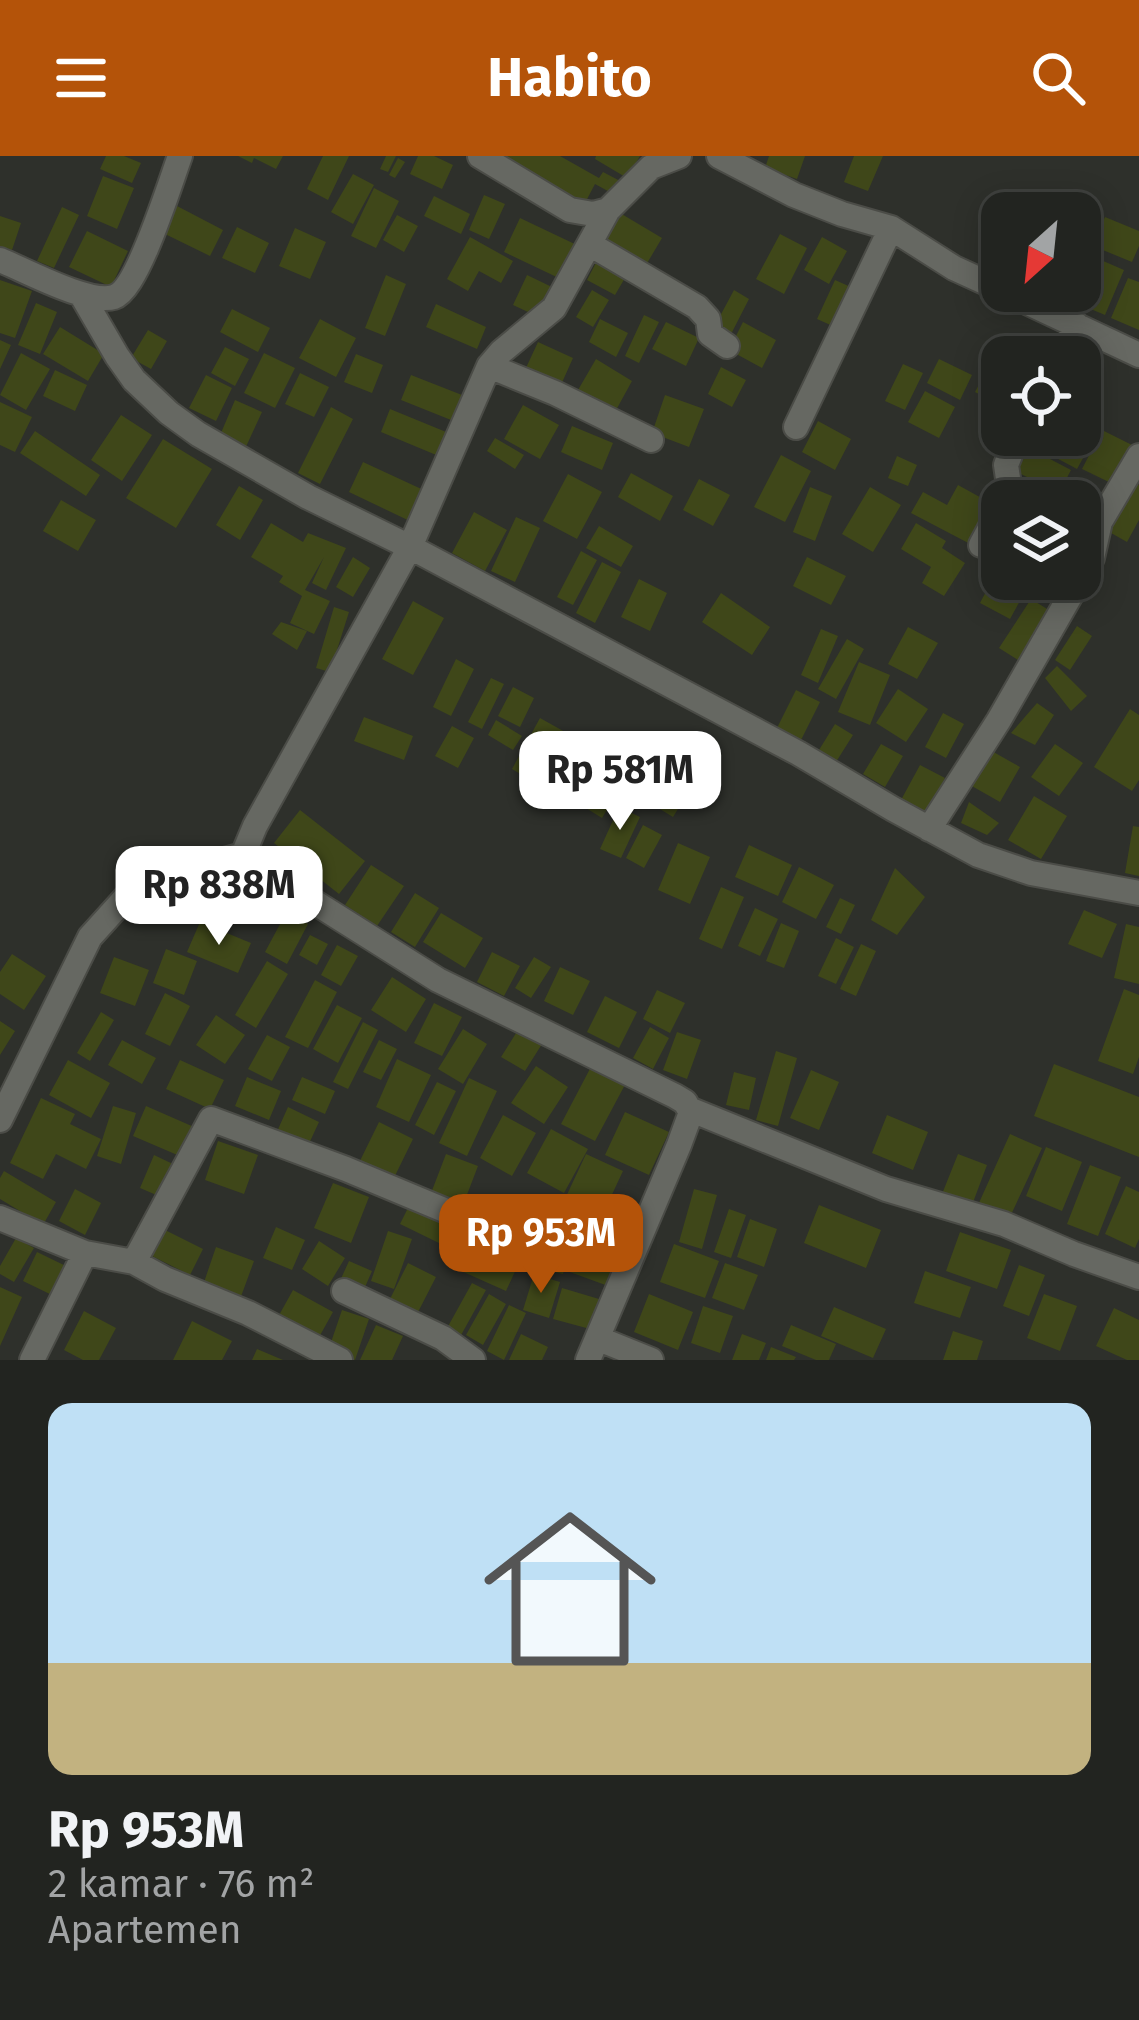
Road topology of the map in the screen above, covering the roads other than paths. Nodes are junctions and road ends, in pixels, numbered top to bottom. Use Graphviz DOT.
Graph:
graph roads {
  1 [pos="180,156"];
  2 [pos="480,156"];
  3 [pos="679,156"];
  4 [pos="726,157"];
  5 [pos="608,210"];
  6 [pos="891,228"];
  7 [pos="591,244"];
  8 [pos="0,260"];
  9 [pos="981,281"];
  10 [pos="81,294"];
  11 [pos="1049,312"];
  12 [pos="1077,325"];
  13 [pos="1071,336"];
  14 [pos="727,346"];
  15 [pos="1139,355"];
  16 [pos="489,366"];
  17 [pos="796,427"];
  18 [pos="652,440"];
  19 [pos="1139,455"];
  20 [pos="1101,520"];
  21 [pos="410,548"];
  22 [pos="1068,600"];
  23 [pos="929,829"];
  24 [pos="243,855"];
  25 [pos="1139,892"];
  26 [pos="689,1109"];
  27 [pos="0,1120"];
  28 [pos="461,1217"];
  29 [pos="0,1218"];
  30 [pos="86,1253"];
  31 [pos="134,1262"];
  32 [pos="1139,1277"];
  33 [pos="344,1292"];
  34 [pos="593,1349"];
  35 [pos="32,1360"];
  36 [pos="340,1360"];
  37 [pos="473,1360"];
  38 [pos="651,1360"];
  1 -- 10 [label="street"];
  2 -- 5 [label="street"];
  3 -- 5 [label="street"];
  4 -- 6 [label="street"];
  5 -- 7 [label="street"];
  6 -- 9 [label="street"];
  6 -- 17 [label="street"];
  7 -- 14 [label="street"];
  7 -- 16 [label="street"];
  8 -- 10 [label="street"];
  10 -- 21 [label="street"];
  11 -- 12 [label="street"];
  12 -- 13 [label="street"];
  12 -- 15 [label="street"];
  16 -- 18 [label="street"];
  16 -- 21 [label="street"];
  19 -- 20 [label="street"];
  21 -- 23 [label="street"];
  21 -- 24 [label="street"];
  22 -- 23 [label="street"];
  23 -- 25 [label="street"];
  24 -- 26 [label="street"];
  24 -- 27 [label="street"];
  26 -- 32 [label="street"];
  26 -- 34 [label="street"];
  28 -- 31 [label="street"];
  29 -- 30 [label="street"];
  30 -- 31 [label="street"];
  30 -- 35 [label="street"];
  31 -- 36 [label="street"];
  33 -- 37 [label="street"];
  34 -- 38 [label="street"];
}
